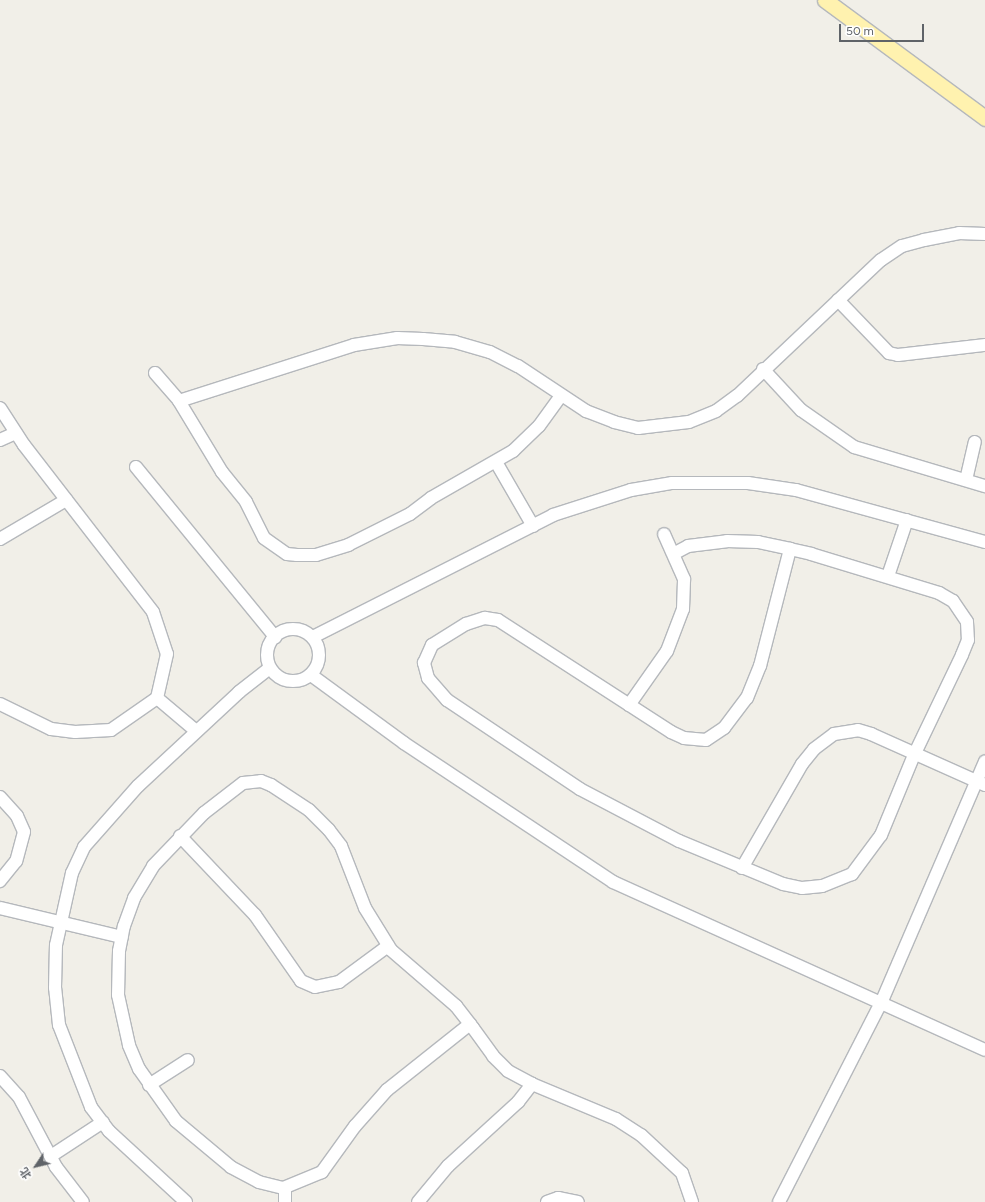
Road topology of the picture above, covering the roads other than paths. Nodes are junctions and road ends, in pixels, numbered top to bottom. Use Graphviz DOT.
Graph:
graph roads {
  1 [pos="825,0"];
  2 [pos="985,118"];
  3 [pos="985,234"];
  4 [pos="838,300"];
  5 [pos="985,345"];
  6 [pos="763,369"];
  7 [pos="155,373"];
  8 [pos="561,396"];
  9 [pos="179,401"];
  10 [pos="0,408"];
  11 [pos="16,433"];
  12 [pos="0,440"];
  13 [pos="975,442"];
  14 [pos="496,462"];
  15 [pos="136,467"];
  16 [pos="966,480"];
  17 [pos="985,486"];
  18 [pos="66,500"];
  19 [pos="907,520"];
  20 [pos="533,526"];
  21 [pos="664,534"];
  22 [pos="0,539"];
  23 [pos="985,542"];
  24 [pos="790,549"];
  25 [pos="675,553"];
  26 [pos="888,576"];
  27 [pos="275,637"];
  28 [pos="313,637"];
  29 [pos="270,668"];
  30 [pos="311,675"];
  31 [pos="157,698"];
  32 [pos="0,704"];
  33 [pos="630,705"];
  34 [pos="196,731"];
  35 [pos="914,755"];
  36 [pos="985,761"];
  37 [pos="981,783"];
  38 [pos="0,796"];
  39 [pos="180,836"];
  40 [pos="742,868"];
  41 [pos="0,881"];
  42 [pos="0,908"];
  43 [pos="60,923"];
  44 [pos="122,937"];
  45 [pos="388,946"];
  46 [pos="881,1003"];
  47 [pos="470,1024"];
  48 [pos="985,1050"];
  49 [pos="188,1060"];
  50 [pos="0,1076"];
  51 [pos="532,1084"];
  52 [pos="149,1085"];
  53 [pos="102,1122"];
  54 [pos="51,1156"];
  55 [pos="285,1188"];
  56 [pos="83,1202"];
  57 [pos="186,1202"];
  58 [pos="285,1202"];
  59 [pos="418,1202"];
  60 [pos="547,1202"];
  61 [pos="578,1202"];
  62 [pos="692,1202"];
  63 [pos="779,1202"];
  1 -- 2 [label="main road"];
  3 -- 4 [label="street"];
  4 -- 5 [label="street"];
  4 -- 6 [label="street"];
  6 -- 8 [label="street"];
  6 -- 16 [label="street"];
  7 -- 9 [label="street"];
  8 -- 9 [label="street"];
  8 -- 14 [label="street"];
  9 -- 14 [label="street"];
  10 -- 11 [label="street"];
  11 -- 12 [label="street"];
  11 -- 18 [label="street"];
  13 -- 16 [label="street"];
  14 -- 20 [label="street"];
  15 -- 27 [label="street"];
  16 -- 17 [label="street"];
  18 -- 22 [label="street"];
  18 -- 31 [label="street"];
  19 -- 20 [label="street"];
  19 -- 23 [label="street"];
  19 -- 26 [label="street"];
  20 -- 28 [label="street"];
  21 -- 25 [label="street"];
  24 -- 25 [label="street"];
  24 -- 26 [label="street"];
  24 -- 33 [label="street"];
  25 -- 33 [label="street"];
  26 -- 35 [label="street"];
  27 -- 28 [label="street"];
  27 -- 29 [label="street"];
  28 -- 30 [label="street"];
  29 -- 30 [label="street"];
  29 -- 34 [label="street"];
  30 -- 46 [label="street"];
  31 -- 32 [label="street"];
  31 -- 34 [label="street"];
  33 -- 40 [label="street"];
  34 -- 43 [label="street"];
  35 -- 37 [label="street"];
  35 -- 40 [label="street"];
  35 -- 40 [label="street"];
  36 -- 37 [label="street"];
  37 -- 46 [label="street"];
  38 -- 41 [label="street"];
  39 -- 44 [label="street"];
  39 -- 45 [label="street"];
  39 -- 45 [label="street"];
  42 -- 43 [label="street"];
  43 -- 44 [label="street"];
  43 -- 53 [label="street"];
  44 -- 52 [label="street"];
  45 -- 47 [label="street"];
  46 -- 48 [label="street"];
  46 -- 63 [label="street"];
  47 -- 51 [label="street"];
  47 -- 55 [label="street"];
  49 -- 52 [label="street"];
  50 -- 54 [label="street"];
  51 -- 59 [label="street"];
  51 -- 62 [label="street"];
  52 -- 55 [label="street"];
  53 -- 54 [label="street"];
  53 -- 57 [label="street"];
  54 -- 56 [label="street"];
  55 -- 58 [label="street"];
  60 -- 61 [label="street"];
}
